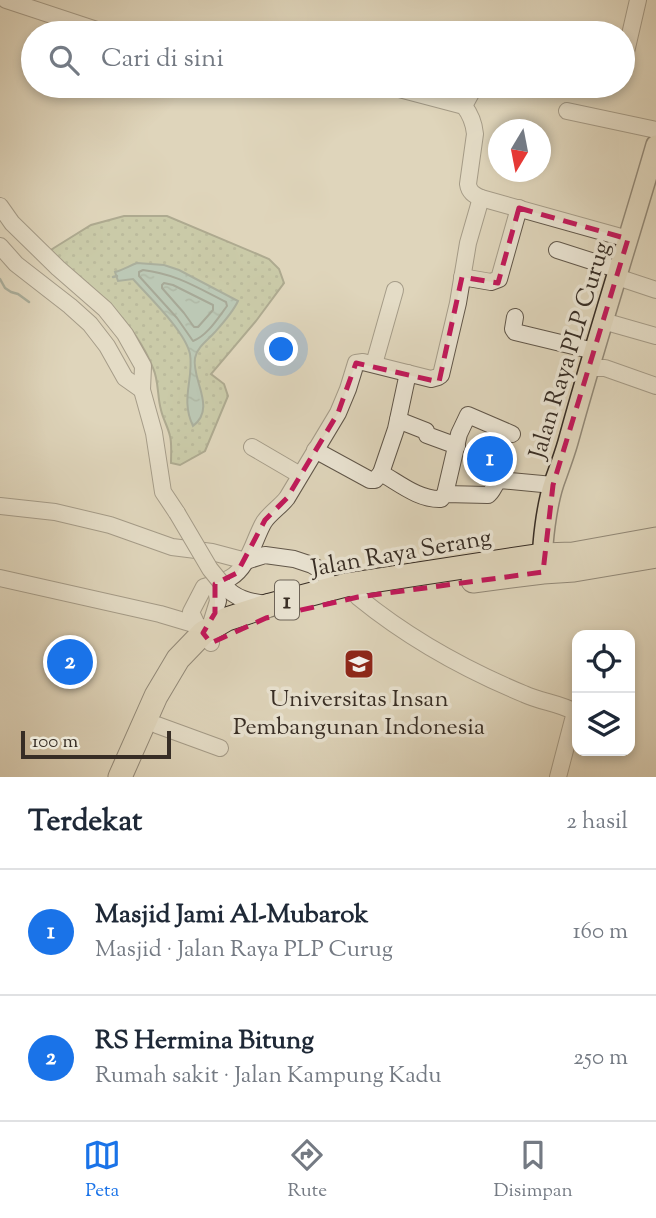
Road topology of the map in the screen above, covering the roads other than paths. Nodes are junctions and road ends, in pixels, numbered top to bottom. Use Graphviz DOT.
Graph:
graph roads {
  1 [pos="638,0"];
  2 [pos="11,1"];
  3 [pos="70,21"];
  4 [pos="633,21"];
  5 [pos="434,98"];
  6 [pos="468,98"];
  7 [pos="464,106"];
  8 [pos="567,111"];
  9 [pos="656,130"];
  10 [pos="656,145"];
  11 [pos="481,198"];
  12 [pos="0,206"];
  13 [pos="519,208"];
  14 [pos="628,239"];
  15 [pos="0,246"];
  16 [pos="557,250"];
  17 [pos="618,274"];
  18 [pos="462,277"];
  19 [pos="395,290"];
  20 [pos="656,290"];
  21 [pos="515,317"];
  22 [pos="603,321"];
  23 [pos="656,336"];
  24 [pos="591,359"];
  25 [pos="374,364"];
  26 [pos="408,373"];
  27 [pos="656,386"];
  28 [pos="142,390"];
  29 [pos="398,420"];
  30 [pos="512,434"];
  31 [pos="457,446"];
  32 [pos="252,447"];
  33 [pos="315,450"];
  34 [pos="381,472"];
  35 [pos="300,475"];
  36 [pos="553,485"];
  37 [pos="445,494"];
  38 [pos="0,506"];
  39 [pos="656,539"];
  40 [pos="656,556"];
  41 [pos="246,561"];
  42 [pos="542,564"];
  43 [pos="0,578"];
  44 [pos="220,586"];
  45 [pos="331,589"];
  46 [pos="358,597"];
  47 [pos="270,604"];
  48 [pos="205,633"];
  49 [pos="157,725"];
  50 [pos="220,748"];
  51 [pos="120,777"];
  52 [pos="136,777"];
  53 [pos="558,777"];
  1 -- 4 [label="street"];
  2 -- 3 [label="street"];
  5 -- 7 [label="street"];
  6 -- 7 [label="street"];
  7 -- 11 [label="street"];
  8 -- 9 [label="street"];
  10 -- 14 [label="main road, Jalan Raya PLP Curug"];
  11 -- 13 [label="street"];
  11 -- 18 [label="street"];
  12 -- 28 [label="street"];
  13 -- 14 [label="street"];
  13 -- 18 [label="street"];
  14 -- 17 [label="main road, Jalan Raya PLP Curug"];
  15 -- 28 [label="street"];
  16 -- 17 [label="street"];
  17 -- 20 [label="street"];
  17 -- 22 [label="main road, Jalan Raya PLP Curug"];
  18 -- 26 [label="street"];
  19 -- 25 [label="street"];
  21 -- 24 [label="street"];
  22 -- 23 [label="street"];
  22 -- 24 [label="main road, Jalan Raya PLP Curug"];
  24 -- 27 [label="street"];
  24 -- 36 [label="main road, Jalan Raya PLP Curug"];
  25 -- 26 [label="street"];
  25 -- 33 [label="street"];
  26 -- 29 [label="street"];
  28 -- 44 [label="street, bridge"];
  29 -- 31 [label="street"];
  29 -- 34 [label="street"];
  30 -- 31 [label="street"];
  31 -- 37 [label="street"];
  32 -- 35 [label="street"];
  33 -- 34 [label="street"];
  33 -- 35 [label="street"];
  34 -- 37 [label="street"];
  35 -- 41 [label="street"];
  36 -- 37 [label="street"];
  36 -- 42 [label="main road, Jalan Raya PLP Curug"];
  38 -- 41 [label="street"];
  39 -- 42 [label="highway, Jalan Raya Serang / 1"];
  40 -- 42 [label="highway, Jalan Raya Serang / 1"];
  41 -- 45 [label="street"];
  41 -- 48 [label="street"];
  42 -- 45 [label="highway, Jalan Raya Serang / 1"];
  42 -- 46 [label="highway, Jalan Raya Serang / 1"];
  43 -- 48 [label="street"];
  44 -- 47 [label="street"];
  44 -- 48 [label="street"];
  45 -- 47 [label="highway, Jalan Raya Serang / 1"];
  46 -- 48 [label="highway, Jalan Raya Serang / 1"];
  46 -- 53 [label="street"];
  47 -- 48 [label="highway, Jalan Raya Serang / 1"];
  48 -- 49 [label="highway, Jalan Raya Serang / 1"];
  48 -- 51 [label="highway, Jalan Raya Serang / 1"];
  49 -- 50 [label="street"];
  49 -- 52 [label="highway, Jalan Raya Serang / 1"];
}
